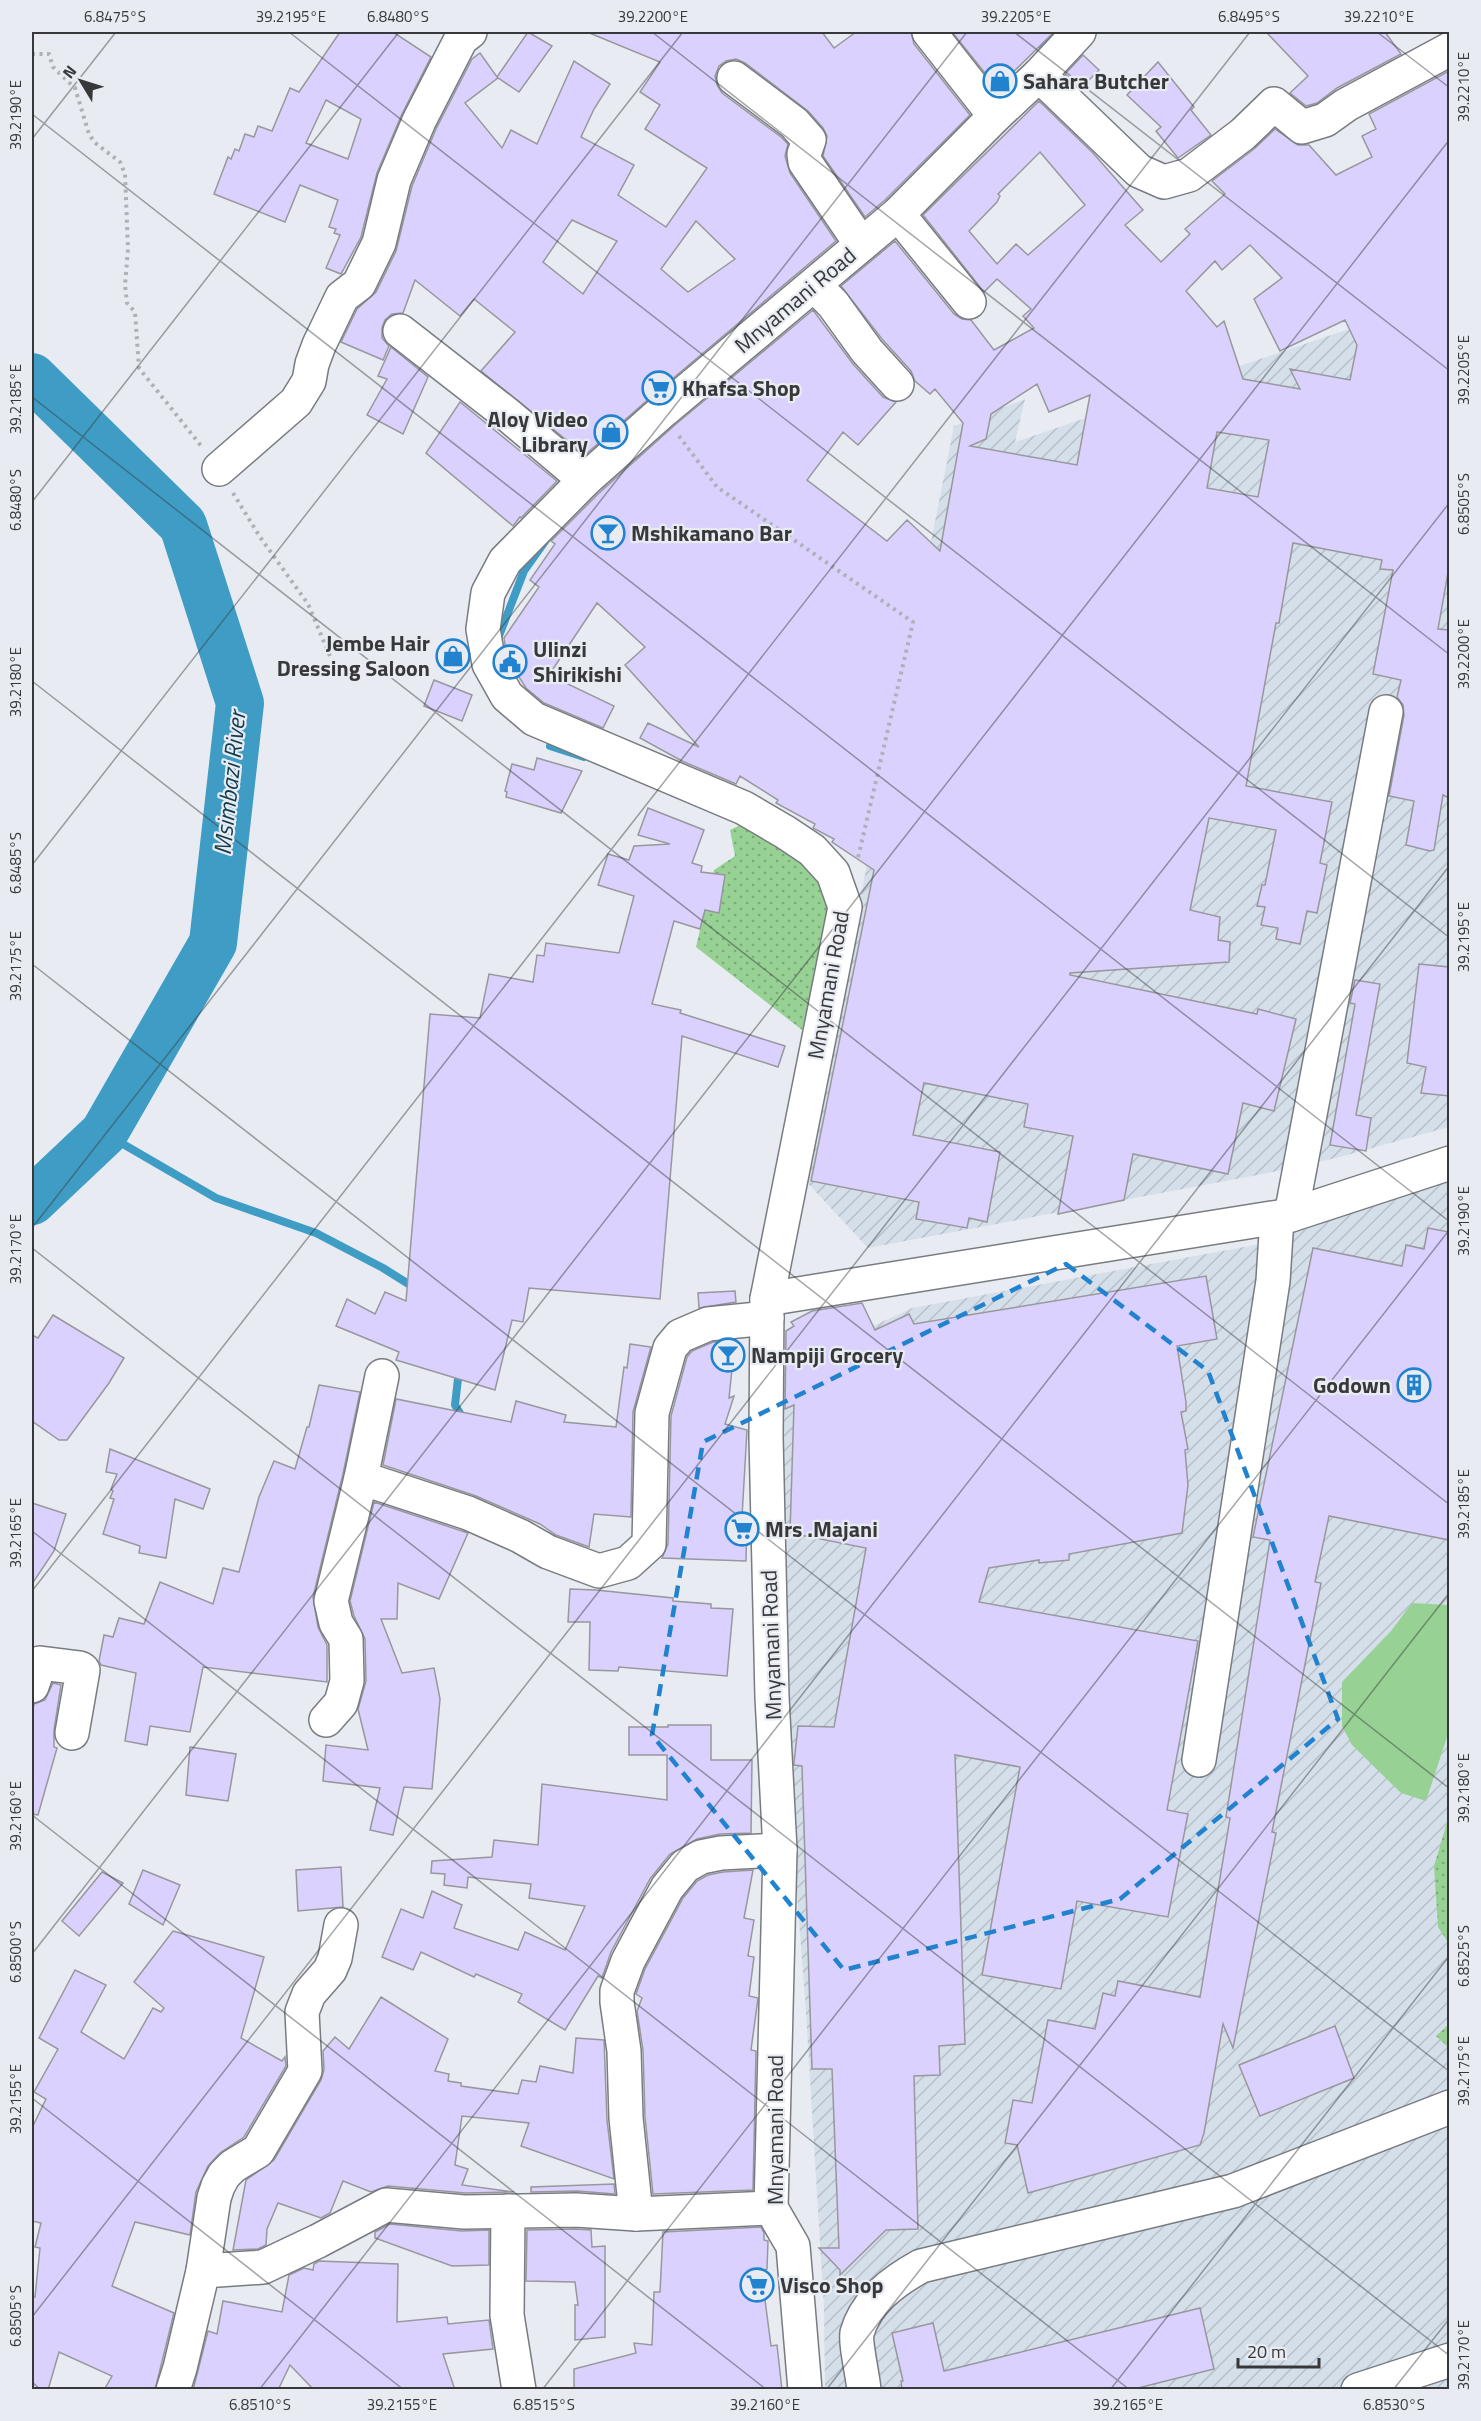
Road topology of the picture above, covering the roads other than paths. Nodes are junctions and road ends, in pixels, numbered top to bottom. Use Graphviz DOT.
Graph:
graph roads {
  1 [pos="470,32"];
  2 [pos="929,32"];
  3 [pos="1079,32"];
  4 [pos="1449,50"];
  5 [pos="1039,75"];
  6 [pos="734,78"];
  7 [pos="995,116"];
  8 [pos="898,214"];
  9 [pos="861,244"];
  10 [pos="814,285"];
  11 [pos="969,302"];
  12 [pos="400,331"];
  13 [pos="897,384"];
  14 [pos="219,469"];
  15 [pos="585,480"];
  16 [pos="1386,712"];
  17 [pos="1449,1163"];
  18 [pos="1284,1216"];
  19 [pos="767,1308"];
  20 [pos="382,1376"];
  21 [pos="361,1478"];
  22 [pos="32,1686"];
  23 [pos="326,1720"];
  24 [pos="72,1733"];
  25 [pos="1199,1760"];
  26 [pos="780,1850"];
  27 [pos="341,1925"];
  28 [pos="1449,2107"];
  29 [pos="771,2208"];
  30 [pos="508,2211"];
  31 [pos="636,2214"];
  32 [pos="203,2271"];
  33 [pos="1449,2360"];
  34 [pos="173,2390"];
  35 [pos="519,2390"];
  36 [pos="805,2390"];
  37 [pos="864,2390"];
  38 [pos="1359,2390"];
  1 -- 14 [label="street"];
  2 -- 7 [label="street"];
  3 -- 5 [label="street, Mnyamani Road"];
  4 -- 5 [label="street"];
  5 -- 7 [label="street, Mnyamani Road"];
  6 -- 9 [label="street"];
  7 -- 8 [label="street, Mnyamani Road"];
  8 -- 9 [label="street, Mnyamani Road"];
  8 -- 11 [label="street"];
  9 -- 10 [label="street, Mnyamani Road"];
  10 -- 13 [label="street"];
  10 -- 15 [label="street, Mnyamani Road"];
  12 -- 15 [label="street"];
  15 -- 19 [label="street, Mnyamani Road"];
  16 -- 18 [label="street"];
  17 -- 18 [label="street"];
  18 -- 19 [label="street"];
  18 -- 25 [label="street"];
  19 -- 21 [label="street"];
  19 -- 26 [label="street, Mnyamani Road"];
  20 -- 21 [label="street"];
  21 -- 23 [label="street"];
  22 -- 24 [label="street"];
  26 -- 29 [label="street, Mnyamani Road"];
  26 -- 31 [label="street"];
  27 -- 32 [label="street"];
  28 -- 37 [label="street"];
  29 -- 31 [label="street"];
  29 -- 36 [label="street, Mnyamani Road"];
  30 -- 31 [label="street"];
  30 -- 32 [label="street"];
  30 -- 35 [label="street"];
  32 -- 34 [label="street"];
  33 -- 38 [label="street"];
}
